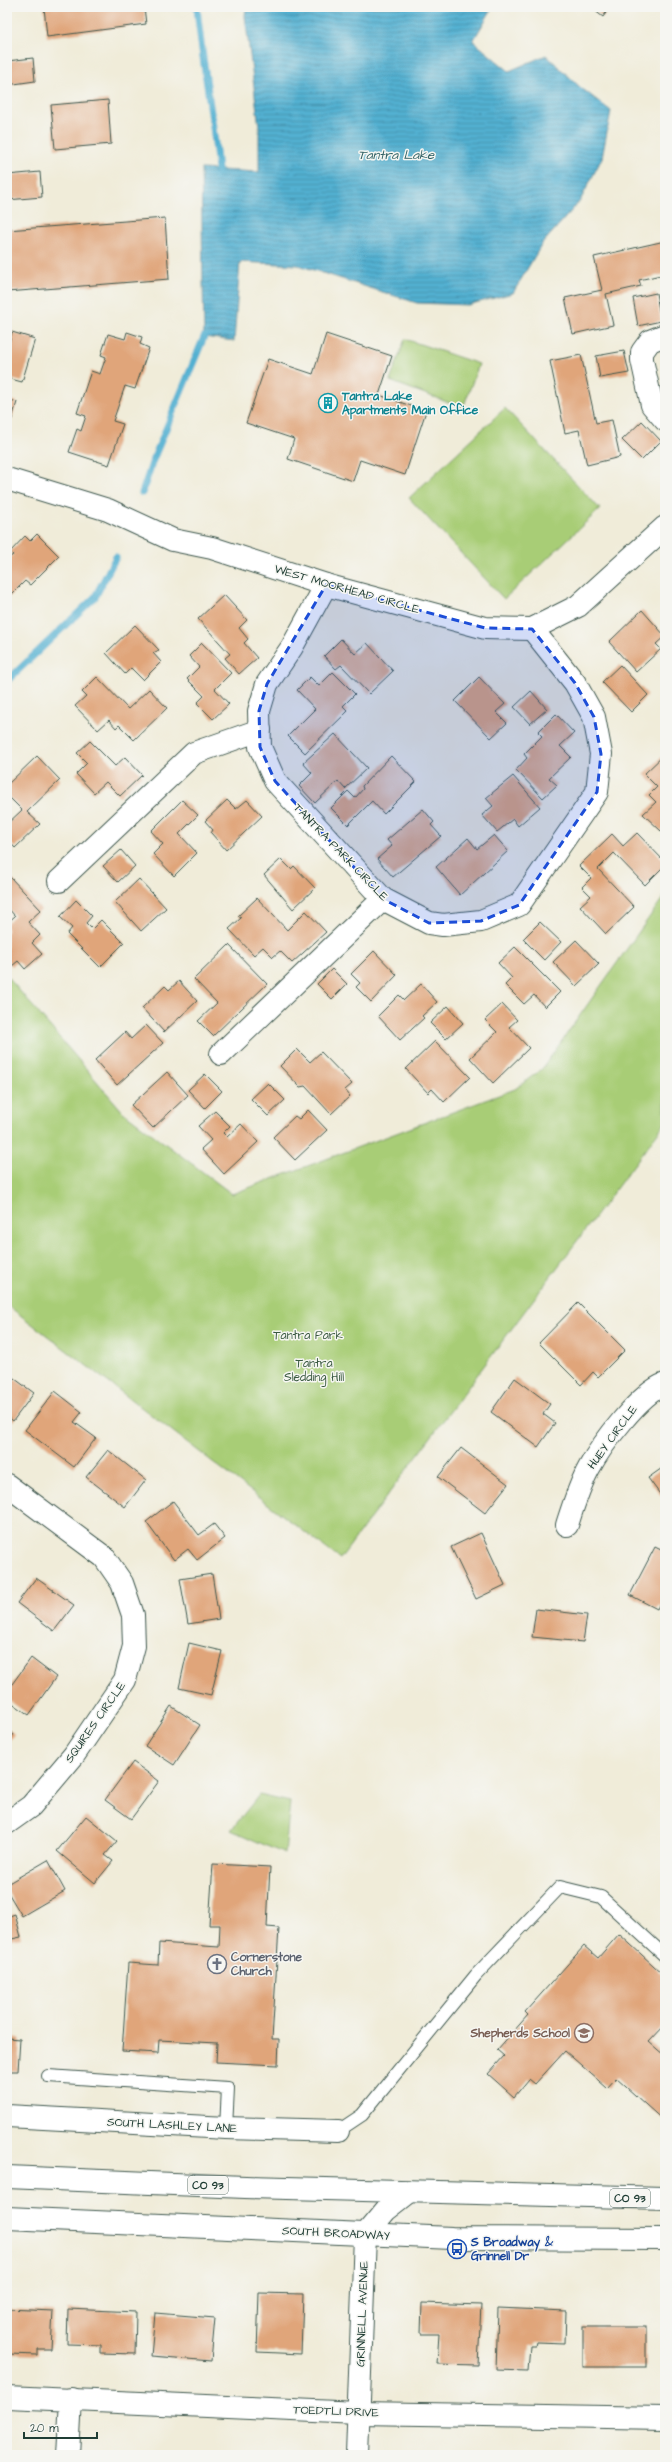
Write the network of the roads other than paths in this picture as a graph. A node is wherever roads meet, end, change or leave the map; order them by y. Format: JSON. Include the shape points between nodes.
{"nodes":[{"id":1,"x":665,"y":335,"type":"edge"},
{"id":2,"x":663,"y":414,"type":"edge"},
{"id":3,"x":7,"y":478,"type":"edge"},
{"id":4,"x":665,"y":527,"type":"edge"},
{"id":5,"x":326,"y":585,"type":"junction"},
{"id":6,"x":532,"y":629,"type":"junction"},
{"id":7,"x":260,"y":730,"type":"junction"},
{"id":8,"x":59,"y":881,"type":"dead end"},
{"id":9,"x":383,"y":899,"type":"junction"},
{"id":10,"x":221,"y":1054,"type":"dead end"},
{"id":11,"x":665,"y":1384,"type":"edge"},
{"id":12,"x":7,"y":1485,"type":"edge"},
{"id":13,"x":568,"y":1526,"type":"dead end"},
{"id":14,"x":7,"y":1823,"type":"edge"},
{"id":15,"x":665,"y":1956,"type":"edge"},
{"id":16,"x":48,"y":2076,"type":"dead end"},
{"id":17,"x":7,"y":2116,"type":"edge"},
{"id":18,"x":226,"y":2128,"type":"junction"},
{"id":19,"x":338,"y":2131,"type":"joint"},
{"id":20,"x":7,"y":2177,"type":"edge"},
{"id":21,"x":409,"y":2192,"type":"junction"},
{"id":22,"x":665,"y":2198,"type":"edge"},
{"id":23,"x":7,"y":2218,"type":"edge"},
{"id":24,"x":365,"y":2235,"type":"junction"},
{"id":25,"x":665,"y":2239,"type":"edge"},
{"id":26,"x":7,"y":2397,"type":"edge"},
{"id":27,"x":71,"y":2399,"type":"junction"},
{"id":28,"x":358,"y":2413,"type":"junction"},
{"id":29,"x":665,"y":2418,"type":"edge"},
{"id":30,"x":68,"y":2455,"type":"edge"},
{"id":31,"x":356,"y":2455,"type":"edge"}],
"edges":[{"from":1,"to":2,"type":"main road","via":[[654,338],[642,352],[652,405]]},
{"from":3,"to":5,"type":"main road","name":"WEST MOORHEAD CIRCLE","via":[[108,510],[173,540],[212,548]]},
{"from":4,"to":6,"type":"main road","name":"WEST MOORHEAD CIRCLE","via":[[578,606]]},
{"from":5,"to":6,"type":"main road","name":"WEST MOORHEAD CIRCLE","via":[[486,628]]},
{"from":5,"to":7,"type":"main road","name":"TANTRA PARK CIRCLE","via":[[292,647],[267,684],[259,711]]},
{"from":6,"to":9,"type":"main road","name":"TANTRA PARK CIRCLE","via":[[575,683],[594,717],[602,754],[597,792],[519,905],[510,910],[481,921],[443,925],[429,923]]},
{"from":7,"to":8,"type":"main road","via":[[194,753]]},
{"from":7,"to":9,"type":"main road","name":"TANTRA PARK CIRCLE","via":[[260,747],[275,781]]},
{"from":9,"to":10,"type":"main road"},
{"from":11,"to":13,"type":"main road","name":"HUEY CIRCLE","via":[[636,1404],[589,1467],[576,1495]]},
{"from":12,"to":14,"type":"main road","name":"SQUIRES CIRCLE","via":[[104,1557],[124,1590],[132,1615],[134,1646],[126,1680],[74,1755],[31,1806]]},
{"from":15,"to":19,"type":"lane","via":[[600,1897],[560,1887],[476,1975],[362,2115]]},
{"from":16,"to":18,"type":"lane","via":[[228,2088]]},
{"from":17,"to":18,"type":"main road","name":"SOUTH LASHLEY LANE"},
{"from":18,"to":19,"type":"main road","name":"SOUTH LASHLEY LANE"},
{"from":20,"to":21,"type":"main road","number":"CO 93"},
{"from":21,"to":22,"type":"main road","number":"CO 93"},
{"from":21,"to":24,"type":"main road","via":[[386,2210]]},
{"from":23,"to":24,"type":"main road","name":"SOUTH BROADWAY"},
{"from":24,"to":25,"type":"main road","name":"SOUTH BROADWAY"},
{"from":24,"to":28,"type":"main road","name":"GRINNELL AVENUE"},
{"from":26,"to":27,"type":"main road","name":"TOEDTLI DRIVE"},
{"from":27,"to":28,"type":"main road","name":"TOEDTLI DRIVE"},
{"from":27,"to":30,"type":"main road"},
{"from":28,"to":29,"type":"main road","name":"TOEDTLI DRIVE"},
{"from":28,"to":31,"type":"main road","name":"GRINNELL AVENUE"}]}
